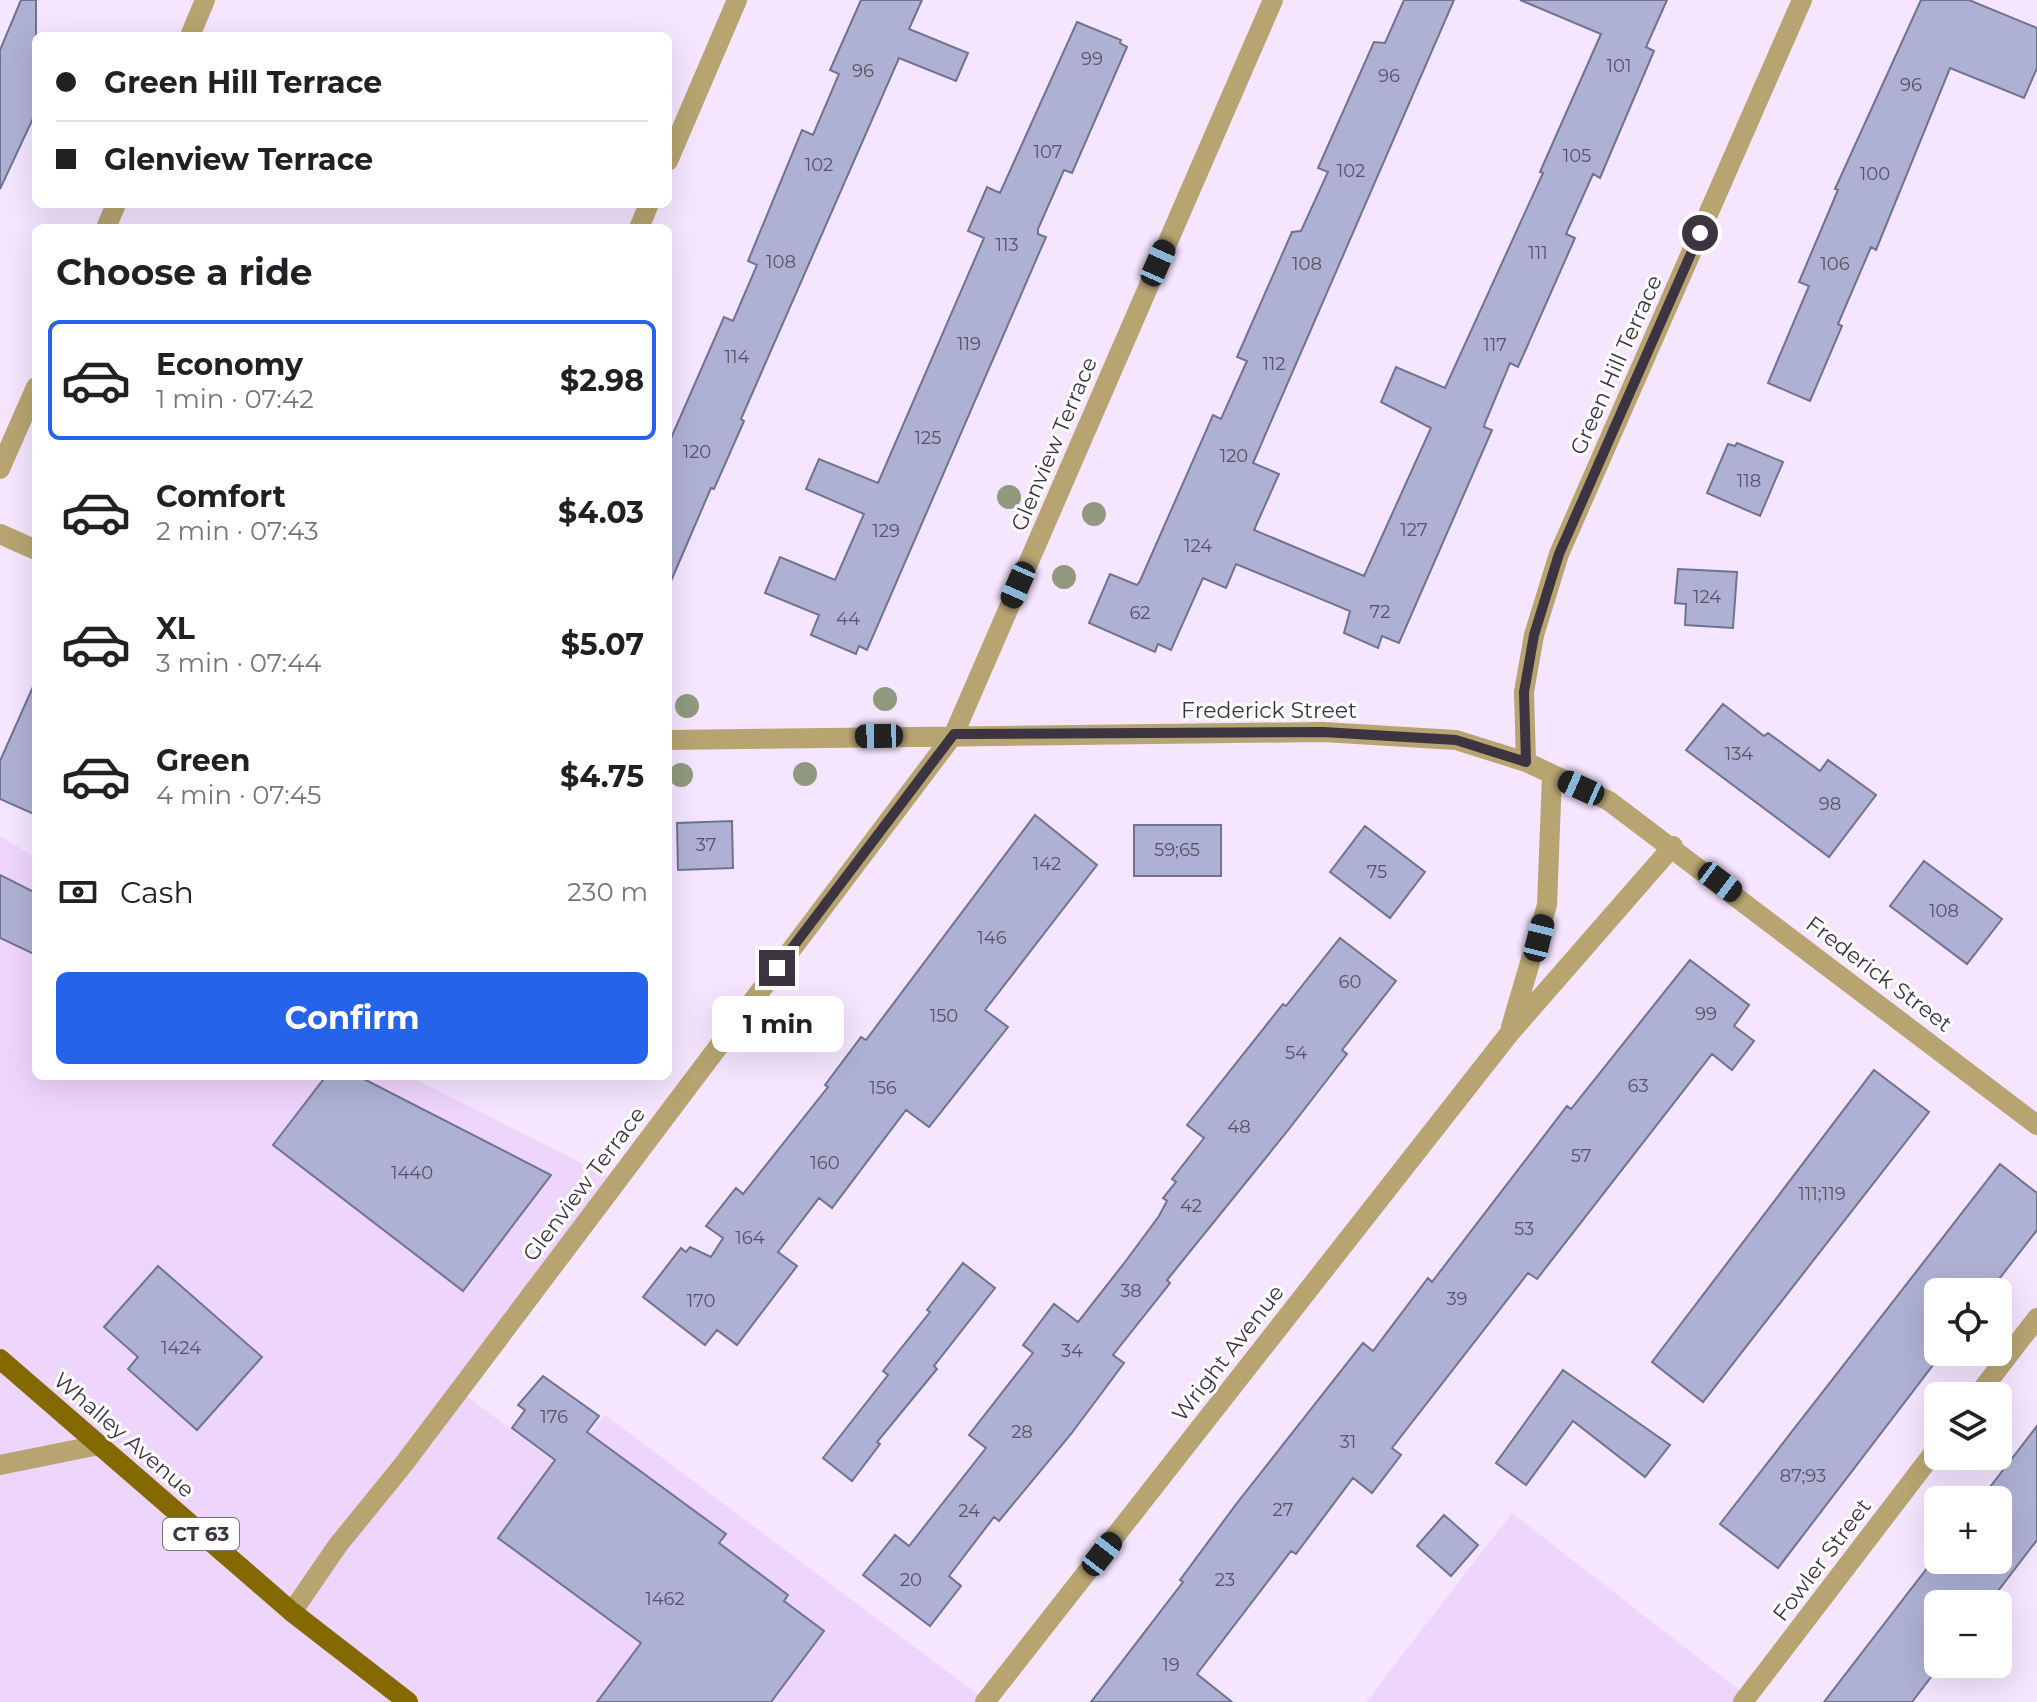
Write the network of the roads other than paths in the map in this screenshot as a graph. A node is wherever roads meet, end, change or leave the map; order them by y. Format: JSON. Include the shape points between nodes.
{"nodes":[{"id":1,"x":205,"y":0,"type":"edge"},
{"id":2,"x":737,"y":0,"type":"edge"},
{"id":3,"x":1273,"y":0,"type":"edge"},
{"id":4,"x":1802,"y":0,"type":"edge"},
{"id":5,"x":192,"y":32,"type":"edge"},
{"id":6,"x":672,"y":152,"type":"edge"},
{"id":7,"x":32,"y":396,"type":"edge"},
{"id":8,"x":0,"y":469,"type":"edge"},
{"id":9,"x":0,"y":534,"type":"edge"},
{"id":10,"x":32,"y":548,"type":"edge"},
{"id":11,"x":954,"y":734,"type":"junction"},
{"id":12,"x":672,"y":740,"type":"edge"},
{"id":13,"x":1526,"y":762,"type":"junction"},
{"id":14,"x":1552,"y":776,"type":"junction"},
{"id":15,"x":1673,"y":846,"type":"junction"},
{"id":16,"x":1509,"y":1034,"type":"junction"},
{"id":17,"x":2037,"y":1125,"type":"edge"},
{"id":18,"x":2037,"y":1318,"type":"edge"},
{"id":19,"x":0,"y":1359,"type":"edge"},
{"id":20,"x":1988,"y":1382,"type":"edge"},
{"id":21,"x":99,"y":1445,"type":"junction"},
{"id":22,"x":0,"y":1465,"type":"edge"},
{"id":23,"x":1924,"y":1465,"type":"edge"},
{"id":24,"x":292,"y":1612,"type":"junction"},
{"id":25,"x":365,"y":1670,"type":"junction"},
{"id":26,"x":380,"y":1702,"type":"edge"},
{"id":27,"x":408,"y":1702,"type":"edge"},
{"id":28,"x":985,"y":1702,"type":"edge"},
{"id":29,"x":1743,"y":1702,"type":"edge"}],
"edges":[{"from":1,"to":5,"type":"street"},
{"from":2,"to":6,"type":"street"},
{"from":3,"to":11,"type":"street","name":"Glenview Terrace"},
{"from":4,"to":13,"type":"street","name":"Green Hill Terrace","via":[[1559,554],[1534,635],[1524,692]]},
{"from":7,"to":8,"type":"street"},
{"from":9,"to":10,"type":"street"},
{"from":11,"to":12,"type":"street","name":"Frederick Street"},
{"from":11,"to":13,"type":"street","name":"Frederick Street","via":[[1323,732],[1456,740]]},
{"from":11,"to":24,"type":"street","name":"Glenview Terrace"},
{"from":13,"to":14,"type":"street","name":"Frederick Street"},
{"from":14,"to":15,"type":"street","name":"Frederick Street","via":[[1609,801]]},
{"from":14,"to":16,"type":"street","name":"Wright Avenue","via":[[1547,905]]},
{"from":15,"to":16,"type":"street","name":"Wright Avenue"},
{"from":15,"to":17,"type":"street","name":"Frederick Street"},
{"from":16,"to":28,"type":"street","name":"Wright Avenue"},
{"from":18,"to":20,"type":"street"},
{"from":19,"to":21,"type":"main road","name":"Whalley Avenue","number":"CT 63"},
{"from":21,"to":22,"type":"street"},
{"from":21,"to":24,"type":"main road","name":"Whalley Avenue","number":"CT 63"},
{"from":23,"to":29,"type":"street","name":"Fowler Street"},
{"from":24,"to":25,"type":"main road","name":"Whalley Avenue","number":"CT 63"},
{"from":25,"to":26,"type":"main road","name":"Whalley Avenue","number":"CT 63"},
{"from":25,"to":27,"type":"main road","name":"Whalley Avenue","number":"CT 63"}]}
